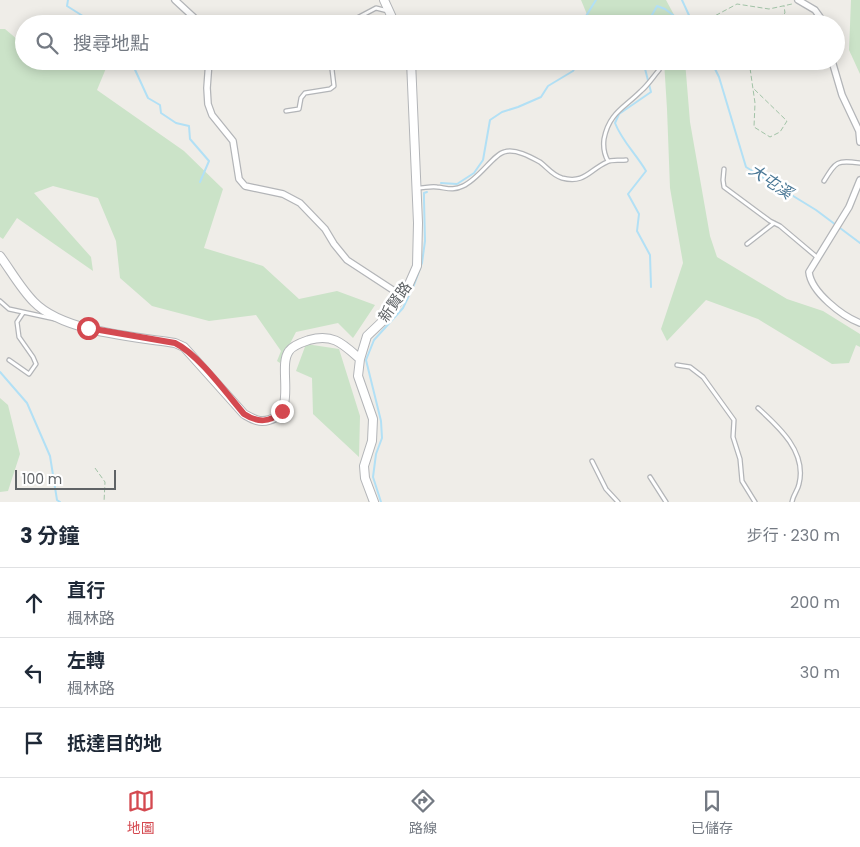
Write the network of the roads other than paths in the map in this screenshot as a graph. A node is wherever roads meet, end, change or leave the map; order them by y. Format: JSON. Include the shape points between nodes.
{"nodes":[{"id":1,"x":175,"y":0,"type":"edge"},
{"id":2,"x":384,"y":0,"type":"edge"},
{"id":3,"x":799,"y":1,"type":"edge"},
{"id":4,"x":388,"y":11,"type":"junction"},
{"id":5,"x":191,"y":15,"type":"edge"},
{"id":6,"x":363,"y":15,"type":"edge"},
{"id":7,"x":390,"y":15,"type":"edge"},
{"id":8,"x":819,"y":15,"type":"edge"},
{"id":9,"x":208,"y":70,"type":"edge"},
{"id":10,"x":332,"y":70,"type":"edge"},
{"id":11,"x":411,"y":70,"type":"edge"},
{"id":12,"x":659,"y":70,"type":"dead end"},
{"id":13,"x":835,"y":70,"type":"edge"},
{"id":14,"x":286,"y":111,"type":"dead end"},
{"id":15,"x":860,"y":142,"type":"edge"},
{"id":16,"x":626,"y":160,"type":"dead end"},
{"id":17,"x":608,"y":161,"type":"junction"},
{"id":18,"x":860,"y":163,"type":"edge"},
{"id":19,"x":724,"y":169,"type":"dead end"},
{"id":20,"x":860,"y":180,"type":"edge"},
{"id":21,"x":824,"y":181,"type":"dead end"},
{"id":22,"x":417,"y":188,"type":"junction"},
{"id":23,"x":774,"y":224,"type":"junction"},
{"id":24,"x":747,"y":244,"type":"dead end"},
{"id":25,"x":0,"y":256,"type":"edge"},
{"id":26,"x":818,"y":258,"type":"junction"},
{"id":27,"x":402,"y":296,"type":"junction"},
{"id":28,"x":0,"y":301,"type":"edge"},
{"id":29,"x":22,"y":313,"type":"junction"},
{"id":30,"x":68,"y":322,"type":"junction"},
{"id":31,"x":860,"y":323,"type":"edge"},
{"id":32,"x":360,"y":359,"type":"junction"},
{"id":33,"x":9,"y":360,"type":"dead end"},
{"id":34,"x":678,"y":365,"type":"dead end"},
{"id":35,"x":758,"y":408,"type":"dead end"},
{"id":36,"x":592,"y":461,"type":"dead end"},
{"id":37,"x":650,"y":477,"type":"dead end"},
{"id":38,"x":374,"y":502,"type":"edge"},
{"id":39,"x":618,"y":502,"type":"edge"},
{"id":40,"x":666,"y":502,"type":"edge"},
{"id":41,"x":755,"y":502,"type":"edge"},
{"id":42,"x":792,"y":502,"type":"edge"}],
"edges":[{"from":1,"to":5,"type":"street"},
{"from":2,"to":4,"type":"street"},
{"from":3,"to":8,"type":"street"},
{"from":4,"to":6,"type":"lane","via":[[376,8]]},
{"from":4,"to":7,"type":"street"},
{"from":9,"to":27,"type":"street","via":[[208,104],[212,115],[233,142],[239,178],[246,186],[282,194],[300,203],[325,229],[347,260]]},
{"from":10,"to":14,"type":"lane","via":[[334,86],[305,93],[299,109]]},
{"from":11,"to":22,"type":"street","name":"新賢路"},
{"from":12,"to":17,"type":"lane","via":[[613,115],[604,141],[604,155]]},
{"from":13,"to":15,"type":"street","via":[[859,131]]},
{"from":16,"to":17,"type":"lane"},
{"from":17,"to":22,"type":"lane","via":[[586,176],[563,178],[532,158],[504,151],[463,187],[449,190],[436,186]]},
{"from":18,"to":21,"type":"lane","via":[[841,161],[833,165]]},
{"from":19,"to":23,"type":"lane","via":[[724,187]]},
{"from":20,"to":26,"type":"street","via":[[849,207]]},
{"from":22,"to":27,"type":"street","name":"新賢路","via":[[417,266]]},
{"from":23,"to":24,"type":"lane"},
{"from":23,"to":26,"type":"lane"},
{"from":25,"to":30,"type":"street","via":[[34,303]]},
{"from":26,"to":31,"type":"street","via":[[808,272],[813,286]]},
{"from":27,"to":32,"type":"street","name":"新賢路","via":[[387,317],[367,336]]},
{"from":28,"to":29,"type":"lane","via":[[9,309]]},
{"from":29,"to":30,"type":"lane"},
{"from":29,"to":33,"type":"lane","via":[[17,322],[19,337],[36,364],[30,374]]},
{"from":30,"to":32,"type":"street","via":[[184,347],[244,414],[254,420],[274,418],[282,411],[286,358],[294,346],[321,337],[332,339]]},
{"from":32,"to":38,"type":"street","name":"新賢路","via":[[358,376],[373,419],[372,442],[364,466]]},
{"from":34,"to":41,"type":"lane","via":[[690,367],[703,378],[734,420],[733,437],[742,480]]},
{"from":35,"to":42,"type":"lane","via":[[777,424],[798,453],[799,485]]},
{"from":36,"to":39,"type":"lane","via":[[606,489]]},
{"from":37,"to":40,"type":"lane"}]}
